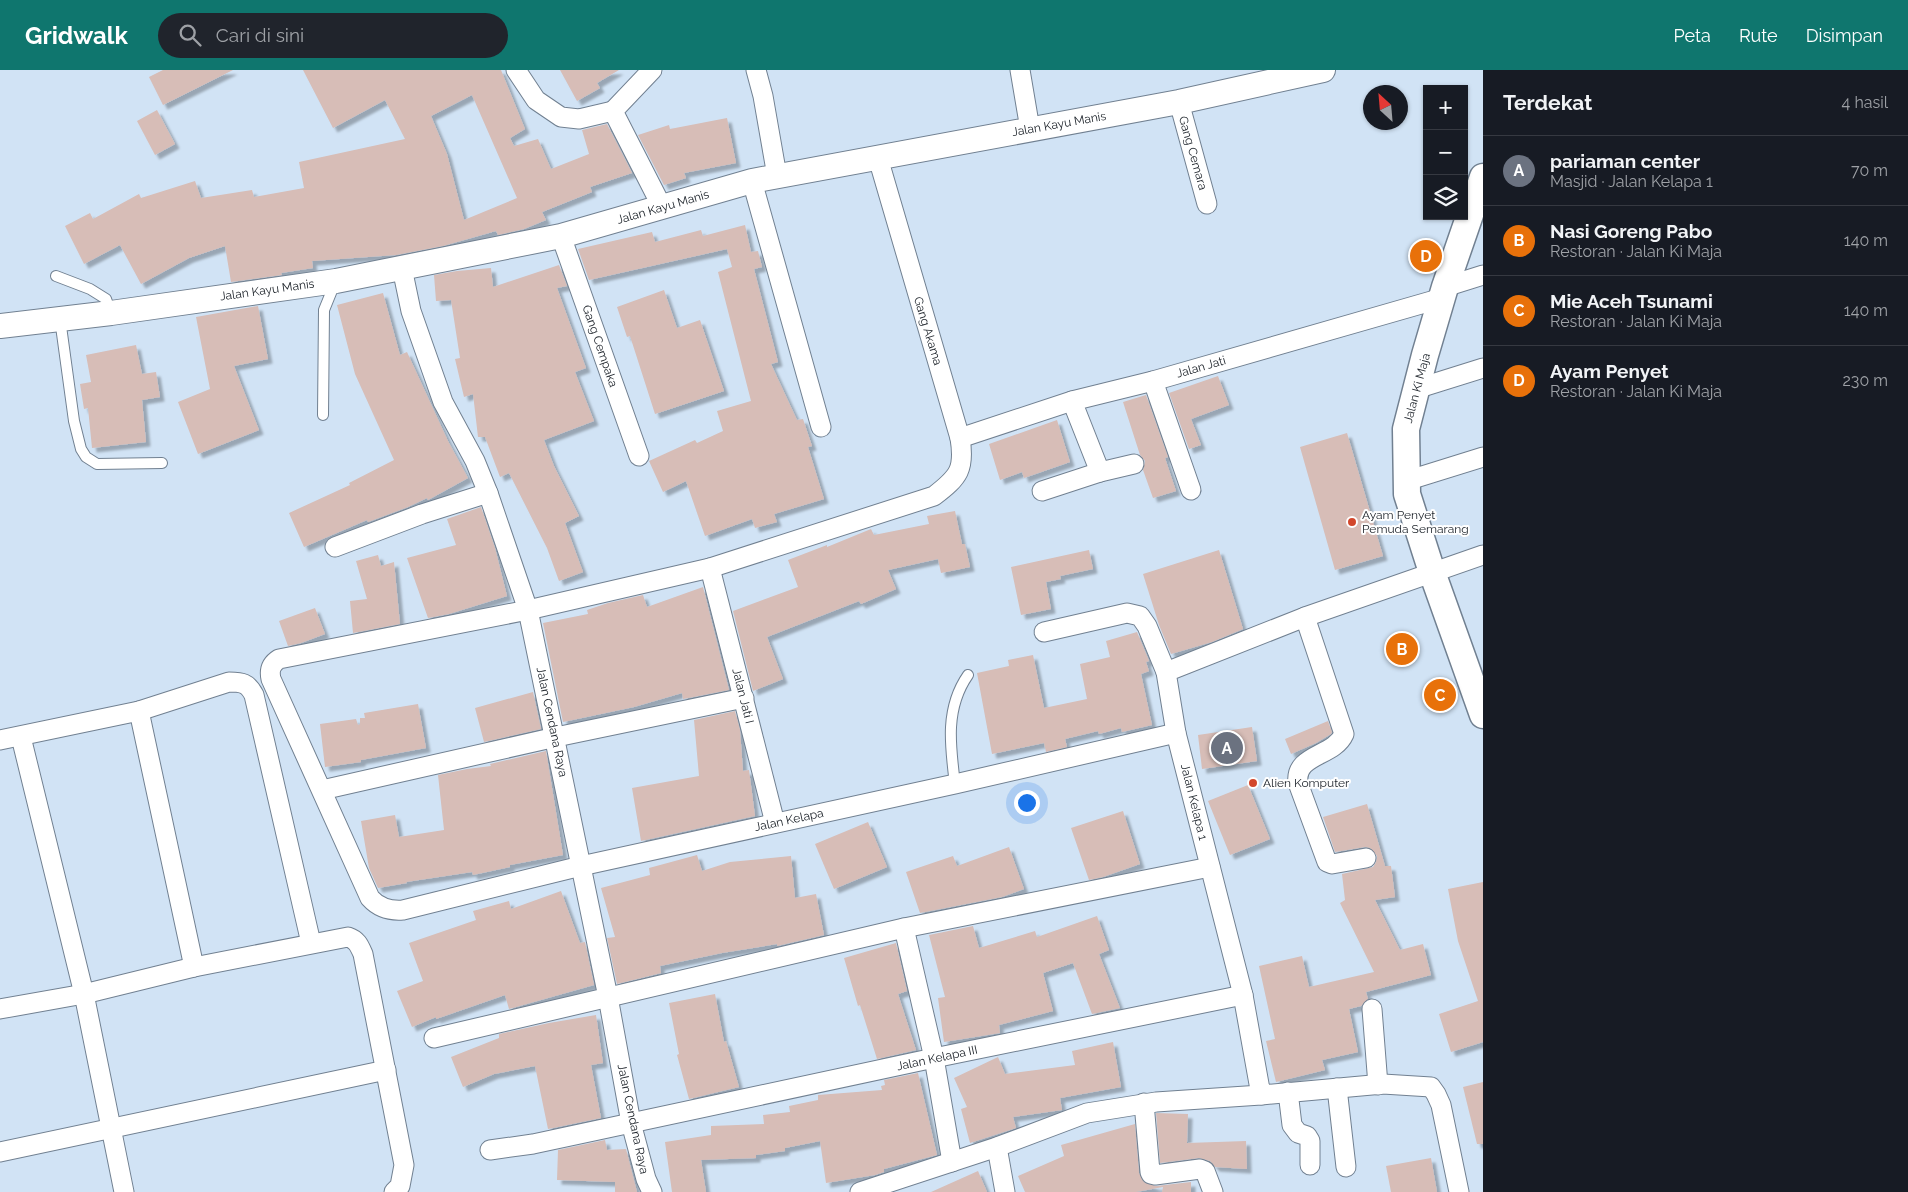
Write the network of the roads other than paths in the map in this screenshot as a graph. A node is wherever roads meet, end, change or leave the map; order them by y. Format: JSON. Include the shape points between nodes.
{"nodes":[{"id":1,"x":516,"y":70,"type":"edge"},
{"id":2,"x":652,"y":70,"type":"edge"},
{"id":3,"x":756,"y":70,"type":"edge"},
{"id":4,"x":1020,"y":70,"type":"edge"},
{"id":5,"x":1323,"y":70,"type":"edge"},
{"id":6,"x":1283,"y":74,"type":"edge"},
{"id":7,"x":1179,"y":102,"type":"junction"},
{"id":8,"x":613,"y":111,"type":"junction"},
{"id":9,"x":1030,"y":129,"type":"junction"},
{"id":10,"x":878,"y":158,"type":"junction"},
{"id":11,"x":777,"y":176,"type":"junction"},
{"id":12,"x":1483,"y":177,"type":"edge"},
{"id":13,"x":752,"y":181,"type":"junction"},
{"id":14,"x":1207,"y":204,"type":"dead end"},
{"id":15,"x":662,"y":207,"type":"junction"},
{"id":16,"x":561,"y":236,"type":"junction"},
{"id":17,"x":402,"y":268,"type":"junction"},
{"id":18,"x":1483,"y":275,"type":"edge"},
{"id":19,"x":56,"y":276,"type":"dead end"},
{"id":20,"x":336,"y":281,"type":"junction"},
{"id":21,"x":1444,"y":293,"type":"junction"},
{"id":22,"x":111,"y":313,"type":"junction"},
{"id":23,"x":60,"y":319,"type":"junction"},
{"id":24,"x":0,"y":326,"type":"edge"},
{"id":25,"x":1483,"y":368,"type":"edge"},
{"id":26,"x":1154,"y":381,"type":"junction"},
{"id":27,"x":1416,"y":389,"type":"junction"},
{"id":28,"x":1072,"y":401,"type":"junction"},
{"id":29,"x":323,"y":414,"type":"dead end"},
{"id":30,"x":821,"y":427,"type":"dead end"},
{"id":31,"x":960,"y":438,"type":"junction"},
{"id":32,"x":639,"y":456,"type":"dead end"},
{"id":33,"x":1483,"y":457,"type":"edge"},
{"id":34,"x":162,"y":462,"type":"dead end"},
{"id":35,"x":1134,"y":464,"type":"dead end"},
{"id":36,"x":1100,"y":472,"type":"junction"},
{"id":37,"x":1406,"y":481,"type":"junction"},
{"id":38,"x":1191,"y":490,"type":"dead end"},
{"id":39,"x":1042,"y":491,"type":"dead end"},
{"id":40,"x":488,"y":492,"type":"junction"},
{"id":41,"x":335,"y":547,"type":"dead end"},
{"id":42,"x":1483,"y":555,"type":"edge"},
{"id":43,"x":710,"y":568,"type":"junction"},
{"id":44,"x":1432,"y":572,"type":"junction"},
{"id":45,"x":528,"y":610,"type":"junction"},
{"id":46,"x":1305,"y":616,"type":"junction"},
{"id":47,"x":1044,"y":632,"type":"dead end"},
{"id":48,"x":1166,"y":672,"type":"junction"},
{"id":49,"x":968,"y":675,"type":"dead end"},
{"id":50,"x":744,"y":698,"type":"junction"},
{"id":51,"x":1482,"y":709,"type":"edge"},
{"id":52,"x":139,"y":711,"type":"junction"},
{"id":53,"x":1176,"y":733,"type":"junction"},
{"id":54,"x":21,"y":736,"type":"junction"},
{"id":55,"x":556,"y":737,"type":"junction"},
{"id":56,"x":0,"y":740,"type":"edge"},
{"id":57,"x":955,"y":784,"type":"junction"},
{"id":58,"x":322,"y":790,"type":"junction"},
{"id":59,"x":775,"y":823,"type":"junction"},
{"id":60,"x":1366,"y":858,"type":"dead end"},
{"id":61,"x":581,"y":866,"type":"junction"},
{"id":62,"x":1210,"y":867,"type":"junction"},
{"id":63,"x":904,"y":928,"type":"junction"},
{"id":64,"x":311,"y":943,"type":"junction"},
{"id":65,"x":194,"y":967,"type":"junction"},
{"id":66,"x":84,"y":994,"type":"junction"},
{"id":67,"x":1243,"y":995,"type":"junction"},
{"id":68,"x":608,"y":997,"type":"junction"},
{"id":69,"x":0,"y":1009,"type":"edge"},
{"id":70,"x":1372,"y":1009,"type":"dead end"},
{"id":71,"x":434,"y":1038,"type":"dead end"},
{"id":72,"x":934,"y":1058,"type":"junction"},
{"id":73,"x":386,"y":1070,"type":"junction"},
{"id":74,"x":1378,"y":1085,"type":"junction"},
{"id":75,"x":1337,"y":1088,"type":"junction"},
{"id":76,"x":1288,"y":1092,"type":"junction"},
{"id":77,"x":1261,"y":1095,"type":"junction"},
{"id":78,"x":1144,"y":1104,"type":"junction"},
{"id":79,"x":631,"y":1123,"type":"junction"},
{"id":80,"x":111,"y":1128,"type":"junction"},
{"id":81,"x":997,"y":1147,"type":"junction"},
{"id":82,"x":490,"y":1150,"type":"dead end"},
{"id":83,"x":0,"y":1152,"type":"edge"},
{"id":84,"x":952,"y":1162,"type":"junction"},
{"id":85,"x":1310,"y":1165,"type":"dead end"},
{"id":86,"x":1346,"y":1167,"type":"dead end"},
{"id":87,"x":124,"y":1192,"type":"edge"},
{"id":88,"x":394,"y":1192,"type":"edge"},
{"id":89,"x":652,"y":1192,"type":"edge"},
{"id":90,"x":860,"y":1192,"type":"edge"},
{"id":91,"x":1005,"y":1192,"type":"edge"},
{"id":92,"x":1214,"y":1192,"type":"edge"},
{"id":93,"x":1459,"y":1192,"type":"edge"}],
"edges":[{"from":1,"to":8,"type":"street","via":[[536,100],[560,117],[579,120]]},
{"from":2,"to":8,"type":"street"},
{"from":3,"to":11,"type":"street"},
{"from":4,"to":9,"type":"street"},
{"from":5,"to":6,"type":"street","name":"Jalan Kayu Manis"},
{"from":6,"to":7,"type":"street","name":"Jalan Kayu Manis"},
{"from":7,"to":9,"type":"street","name":"Jalan Kayu Manis"},
{"from":7,"to":14,"type":"street","name":"Gang Cemara"},
{"from":8,"to":15,"type":"street"},
{"from":9,"to":10,"type":"street","name":"Jalan Kayu Manis"},
{"from":10,"to":11,"type":"street","name":"Jalan Kayu Manis"},
{"from":10,"to":31,"type":"street","name":"Gang Akama"},
{"from":11,"to":13,"type":"street","name":"Jalan Kayu Manis"},
{"from":12,"to":21,"type":"main road","name":"Jalan Ki Maja"},
{"from":13,"to":15,"type":"street","name":"Jalan Kayu Manis"},
{"from":13,"to":30,"type":"street"},
{"from":15,"to":16,"type":"street","name":"Jalan Kayu Manis"},
{"from":16,"to":17,"type":"street","name":"Jalan Kayu Manis"},
{"from":16,"to":32,"type":"street","name":"Gang Cempaka"},
{"from":17,"to":20,"type":"street","name":"Jalan Kayu Manis"},
{"from":17,"to":40,"type":"street","name":"Jalan Cendana Raya","via":[[411,311],[443,402]]},
{"from":18,"to":21,"type":"street","name":"Jalan Jati"},
{"from":19,"to":22,"type":"lane","via":[[106,299]]},
{"from":20,"to":22,"type":"street","name":"Jalan Kayu Manis"},
{"from":20,"to":29,"type":"lane","via":[[324,310]]},
{"from":21,"to":26,"type":"street","name":"Jalan Jati"},
{"from":21,"to":27,"type":"main road","name":"Jalan Ki Maja"},
{"from":22,"to":23,"type":"street","name":"Jalan Kayu Manis"},
{"from":23,"to":24,"type":"street","name":"Jalan Kayu Manis"},
{"from":23,"to":34,"type":"lane","via":[[74,421],[86,457],[97,464]]},
{"from":25,"to":27,"type":"street"},
{"from":26,"to":28,"type":"street","name":"Jalan Jati"},
{"from":26,"to":38,"type":"street"},
{"from":27,"to":37,"type":"main road","name":"Jalan Ki Maja","via":[[1406,429]]},
{"from":28,"to":31,"type":"street","name":"Jalan Jati"},
{"from":28,"to":36,"type":"street"},
{"from":31,"to":43,"type":"street","name":"Gang Akama","via":[[961,467],[953,481],[934,496]]},
{"from":33,"to":37,"type":"street"},
{"from":35,"to":36,"type":"street"},
{"from":36,"to":39,"type":"street"},
{"from":37,"to":44,"type":"main road","name":"Jalan Ki Maja","via":[[1407,494]]},
{"from":40,"to":41,"type":"street"},
{"from":40,"to":45,"type":"street","name":"Jalan Cendana Raya"},
{"from":42,"to":44,"type":"street"},
{"from":43,"to":45,"type":"street"},
{"from":43,"to":50,"type":"street","name":"Jalan Jati I"},
{"from":44,"to":46,"type":"street"},
{"from":44,"to":51,"type":"main road","name":"Jalan Ki Maja"},
{"from":45,"to":55,"type":"street","name":"Jalan Cendana Raya"},
{"from":45,"to":58,"type":"street","via":[[279,659],[273,663],[271,679]]},
{"from":46,"to":48,"type":"street"},
{"from":46,"to":60,"type":"street","via":[[1344,734],[1334,746],[1301,766],[1296,774],[1298,783],[1327,862]]},
{"from":47,"to":48,"type":"street","name":"Jalan Kelapa 1","via":[[1126,613],[1140,616],[1148,626]]},
{"from":48,"to":53,"type":"street","name":"Jalan Kelapa 1"},
{"from":49,"to":57,"type":"lane","via":[[956,696],[951,714],[950,741]]},
{"from":50,"to":55,"type":"street"},
{"from":50,"to":59,"type":"street","name":"Jalan Jati I"},
{"from":52,"to":54,"type":"street"},
{"from":52,"to":64,"type":"street","via":[[229,682],[242,682],[250,687]]},
{"from":52,"to":65,"type":"street"},
{"from":53,"to":57,"type":"street","name":"Jalan Kelapa"},
{"from":53,"to":62,"type":"street","name":"Jalan Kelapa 1"},
{"from":54,"to":56,"type":"street"},
{"from":54,"to":66,"type":"street"},
{"from":55,"to":58,"type":"street"},
{"from":55,"to":61,"type":"street","name":"Jalan Cendana Raya"},
{"from":57,"to":59,"type":"street","name":"Jalan Kelapa"},
{"from":58,"to":61,"type":"street","name":"Jalan Kelapa","via":[[370,898],[388,910],[403,910]]},
{"from":59,"to":61,"type":"street","name":"Jalan Kelapa"},
{"from":61,"to":68,"type":"street","name":"Jalan Cendana Raya"},
{"from":62,"to":63,"type":"street"},
{"from":62,"to":67,"type":"street","name":"Jalan Kelapa 1"},
{"from":63,"to":68,"type":"street"},
{"from":63,"to":72,"type":"street"},
{"from":64,"to":65,"type":"street"},
{"from":64,"to":73,"type":"street","via":[[348,937],[360,946]]},
{"from":65,"to":66,"type":"street"},
{"from":66,"to":69,"type":"street"},
{"from":66,"to":80,"type":"street"},
{"from":67,"to":72,"type":"street","name":"Jalan Kelapa III"},
{"from":67,"to":77,"type":"street","name":"Jalan Kelapa 1"},
{"from":68,"to":71,"type":"street"},
{"from":68,"to":79,"type":"street","name":"Jalan Cendana Raya"},
{"from":70,"to":74,"type":"street"},
{"from":72,"to":79,"type":"street","name":"Jalan Kelapa III"},
{"from":72,"to":84,"type":"street"},
{"from":73,"to":80,"type":"street"},
{"from":73,"to":88,"type":"street","via":[[404,1165],[400,1186]]},
{"from":74,"to":75,"type":"street"},
{"from":74,"to":93,"type":"street","via":[[1431,1087],[1441,1105]]},
{"from":75,"to":76,"type":"street"},
{"from":75,"to":86,"type":"street"},
{"from":76,"to":77,"type":"street"},
{"from":76,"to":85,"type":"street","via":[[1292,1125],[1310,1141]]},
{"from":77,"to":78,"type":"street"},
{"from":78,"to":81,"type":"street","via":[[1087,1113]]},
{"from":78,"to":92,"type":"street","via":[[1150,1172],[1155,1175],[1200,1169],[1206,1171]]},
{"from":79,"to":82,"type":"street","name":"Jalan Kelapa III"},
{"from":79,"to":89,"type":"street","name":"Jalan Cendana Raya"},
{"from":80,"to":83,"type":"street"},
{"from":80,"to":87,"type":"street"},
{"from":81,"to":84,"type":"street"},
{"from":81,"to":91,"type":"street"},
{"from":84,"to":90,"type":"street"}]}
